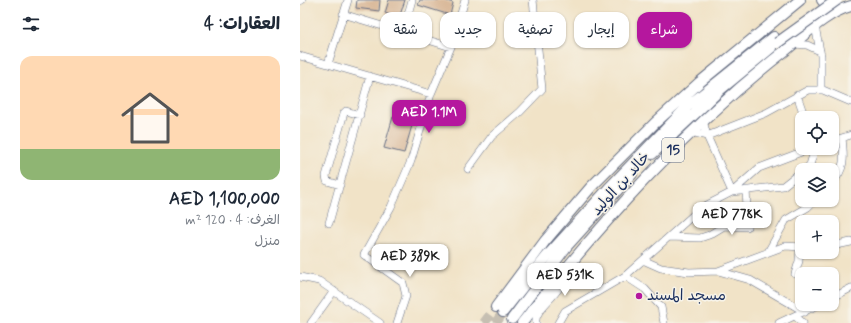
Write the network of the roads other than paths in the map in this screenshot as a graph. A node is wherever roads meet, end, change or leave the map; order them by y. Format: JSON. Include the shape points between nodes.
{"nodes":[{"id":1,"x":348,"y":0,"type":"edge"},
{"id":2,"x":412,"y":0,"type":"edge"},
{"id":3,"x":465,"y":0,"type":"edge"},
{"id":4,"x":534,"y":0,"type":"edge"},
{"id":5,"x":822,"y":0,"type":"edge"},
{"id":6,"x":827,"y":0,"type":"edge"},
{"id":7,"x":837,"y":0,"type":"edge"},
{"id":8,"x":801,"y":1,"type":"edge"},
{"id":9,"x":851,"y":6,"type":"edge"},
{"id":10,"x":409,"y":12,"type":"edge"},
{"id":11,"x":461,"y":12,"type":"edge"},
{"id":12,"x":343,"y":14,"type":"junction"},
{"id":13,"x":818,"y":24,"type":"junction"},
{"id":14,"x":380,"y":25,"type":"edge"},
{"id":15,"x":775,"y":40,"type":"junction"},
{"id":16,"x":794,"y":44,"type":"junction"},
{"id":17,"x":450,"y":48,"type":"edge"},
{"id":18,"x":820,"y":50,"type":"junction"},
{"id":19,"x":300,"y":56,"type":"edge"},
{"id":20,"x":328,"y":64,"type":"junction"},
{"id":21,"x":370,"y":76,"type":"junction"},
{"id":22,"x":821,"y":90,"type":"junction"},
{"id":23,"x":431,"y":94,"type":"junction"},
{"id":24,"x":797,"y":95,"type":"junction"},
{"id":25,"x":851,"y":102,"type":"edge"},
{"id":26,"x":803,"y":111,"type":"edge"},
{"id":27,"x":360,"y":115,"type":"junction"},
{"id":28,"x":703,"y":120,"type":"junction"},
{"id":29,"x":691,"y":132,"type":"junction"},
{"id":30,"x":851,"y":135,"type":"edge"},
{"id":31,"x":707,"y":136,"type":"junction"},
{"id":32,"x":842,"y":138,"type":"junction"},
{"id":33,"x":839,"y":139,"type":"edge"},
{"id":34,"x":795,"y":155,"type":"edge"},
{"id":35,"x":468,"y":169,"type":"dead end"},
{"id":36,"x":839,"y":174,"type":"edge"},
{"id":37,"x":795,"y":177,"type":"edge"},
{"id":38,"x":340,"y":185,"type":"junction"},
{"id":39,"x":746,"y":190,"type":"junction"},
{"id":40,"x":732,"y":192,"type":"junction"},
{"id":41,"x":808,"y":207,"type":"edge"},
{"id":42,"x":329,"y":223,"type":"dead end"},
{"id":43,"x":669,"y":237,"type":"junction"},
{"id":44,"x":851,"y":242,"type":"edge"},
{"id":45,"x":839,"y":245,"type":"edge"},
{"id":46,"x":795,"y":247,"type":"edge"},
{"id":47,"x":768,"y":252,"type":"junction"},
{"id":48,"x":643,"y":260,"type":"junction"},
{"id":49,"x":566,"y":268,"type":"junction"},
{"id":50,"x":717,"y":271,"type":"junction"},
{"id":51,"x":625,"y":276,"type":"junction"},
{"id":52,"x":300,"y":277,"type":"edge"},
{"id":53,"x":851,"y":288,"type":"edge"},
{"id":54,"x":334,"y":291,"type":"junction"},
{"id":55,"x":839,"y":294,"type":"edge"},
{"id":56,"x":805,"y":312,"type":"joint"},
{"id":57,"x":795,"y":316,"type":"junction"},
{"id":58,"x":512,"y":319,"type":"tunnel mouth"},
{"id":59,"x":311,"y":323,"type":"edge"},
{"id":60,"x":380,"y":323,"type":"edge"},
{"id":61,"x":398,"y":323,"type":"edge"},
{"id":62,"x":522,"y":323,"type":"edge"},
{"id":63,"x":536,"y":323,"type":"edge"},
{"id":64,"x":558,"y":323,"type":"edge"},
{"id":65,"x":664,"y":323,"type":"edge"},
{"id":66,"x":779,"y":323,"type":"edge"},
{"id":67,"x":803,"y":323,"type":"edge"}],
"edges":[{"from":1,"to":12,"type":"street"},
{"from":2,"to":10,"type":"street"},
{"from":3,"to":11,"type":"street"},
{"from":4,"to":35,"type":"street","via":[[542,89],[492,136]]},
{"from":5,"to":13,"type":"highway","via":[[826,5],[826,12]]},
{"from":6,"to":15,"type":"highway"},
{"from":7,"to":15,"type":"highway","bridge":true},
{"from":8,"to":15,"type":"highway","name":"خالد بن الوليد","number":"15","via":[[700,82],[644,133],[545,241],[500,309],[608,189],[688,106]]},
{"from":9,"to":13,"type":"highway","name":"خالد بن الوليد","number":"15","via":[[830,15]]},
{"from":12,"to":14,"type":"street"},
{"from":12,"to":20,"type":"street"},
{"from":13,"to":16,"type":"highway","name":"خالد بن الوليد","number":"15"},
{"from":13,"to":18,"type":"street"},
{"from":15,"to":58,"type":"highway","via":[[642,164],[567,246]]},
{"from":16,"to":18,"type":"street"},
{"from":16,"to":28,"type":"highway","name":"خالد بن الوليد","number":"15"},
{"from":17,"to":23,"type":"street"},
{"from":18,"to":22,"type":"street"},
{"from":19,"to":20,"type":"street"},
{"from":20,"to":21,"type":"street"},
{"from":21,"to":23,"type":"street"},
{"from":21,"to":27,"type":"street"},
{"from":22,"to":24,"type":"street","via":[[808,90]]},
{"from":22,"to":25,"type":"street"},
{"from":23,"to":61,"type":"street","via":[[404,178],[364,255],[403,284],[406,296]]},
{"from":24,"to":26,"type":"street"},
{"from":24,"to":31,"type":"street","via":[[766,113]]},
{"from":27,"to":38,"type":"street"},
{"from":27,"to":38,"type":"street","via":[[346,111],[344,113],[326,176],[326,181]]},
{"from":28,"to":29,"type":"highway","name":"خالد بن الوليد","number":"15"},
{"from":28,"to":31,"type":"street"},
{"from":29,"to":31,"type":"street"},
{"from":29,"to":49,"type":"highway","name":"خالد بن الوليد","number":"15","via":[[656,167]]},
{"from":30,"to":32,"type":"street"},
{"from":31,"to":40,"type":"street"},
{"from":32,"to":33,"type":"street"},
{"from":32,"to":36,"type":"street","via":[[845,161]]},
{"from":34,"to":40,"type":"street","via":[[759,168]]},
{"from":37,"to":39,"type":"street","via":[[783,186]]},
{"from":38,"to":42,"type":"street"},
{"from":39,"to":40,"type":"street"},
{"from":39,"to":43,"type":"street","via":[[747,227],[724,226],[700,238]]},
{"from":40,"to":43,"type":"street","via":[[701,208]]},
{"from":41,"to":47,"type":"street","via":[[786,220]]},
{"from":43,"to":48,"type":"street"},
{"from":44,"to":45,"type":"street"},
{"from":46,"to":47,"type":"street","via":[[786,246]]},
{"from":47,"to":50,"type":"street"},
{"from":48,"to":50,"type":"street","via":[[662,268],[689,272]]},
{"from":48,"to":51,"type":"street"},
{"from":49,"to":62,"type":"highway","name":"خالد بن الوليد","number":"15"},
{"from":49,"to":63,"type":"street","via":[[563,283],[537,314]]},
{"from":50,"to":56,"type":"street","via":[[750,280]]},
{"from":51,"to":64,"type":"street","via":[[565,312]]},
{"from":51,"to":65,"type":"street","via":[[645,289],[661,307]]},
{"from":52,"to":54,"type":"street","via":[[319,281]]},
{"from":53,"to":55,"type":"street"},
{"from":54,"to":59,"type":"street"},
{"from":54,"to":60,"type":"street"},
{"from":56,"to":57,"type":"street"},
{"from":57,"to":66,"type":"street"},
{"from":57,"to":67,"type":"street"}]}
